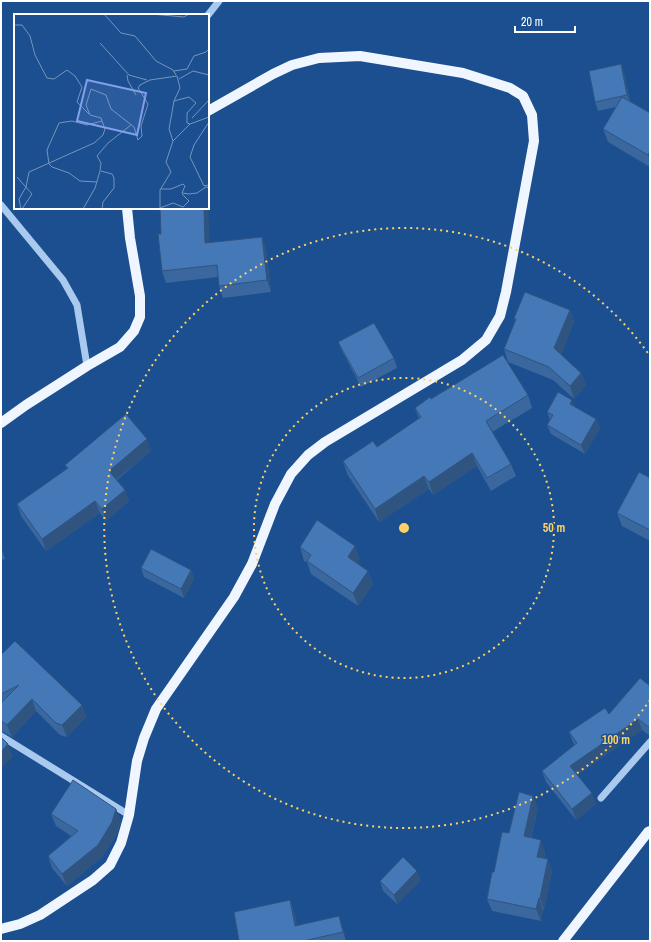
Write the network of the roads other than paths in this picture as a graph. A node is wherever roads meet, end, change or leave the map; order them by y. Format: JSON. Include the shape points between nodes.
{"nodes":[{"id":1,"x":219,"y":1,"type":"edge"},
{"id":2,"x":209,"y":14,"type":"edge"},
{"id":3,"x":209,"y":110,"type":"edge"},
{"id":4,"x":1,"y":205,"type":"edge"},
{"id":5,"x":127,"y":209,"type":"edge"},
{"id":6,"x":87,"y":366,"type":"junction"},
{"id":7,"x":1,"y":423,"type":"edge"},
{"id":8,"x":1,"y":736,"type":"edge"},
{"id":9,"x":650,"y":742,"type":"edge"},
{"id":10,"x":600,"y":798,"type":"dead end"},
{"id":11,"x":129,"y":814,"type":"junction"},
{"id":12,"x":650,"y":831,"type":"edge"},
{"id":13,"x":1,"y":929,"type":"edge"},
{"id":14,"x":563,"y":941,"type":"edge"}],
"edges":[{"from":1,"to":2,"type":"street"},
{"from":3,"to":11,"type":"main road","via":[[292,66],[319,58],[360,56],[463,74],[510,88],[523,96],[532,114],[534,141],[506,292],[500,316],[486,340],[462,360],[325,442],[308,455],[291,474],[275,504],[252,564],[234,597],[156,709],[138,761]]},
{"from":4,"to":6,"type":"street","via":[[67,286],[77,305]]},
{"from":5,"to":6,"type":"main road","via":[[140,296],[140,317],[134,332],[120,347]]},
{"from":6,"to":7,"type":"main road"},
{"from":8,"to":11,"type":"street"},
{"from":9,"to":10,"type":"street"},
{"from":11,"to":13,"type":"main road","via":[[122,843],[110,865],[93,880],[40,915]]},
{"from":12,"to":14,"type":"main road"}]}
